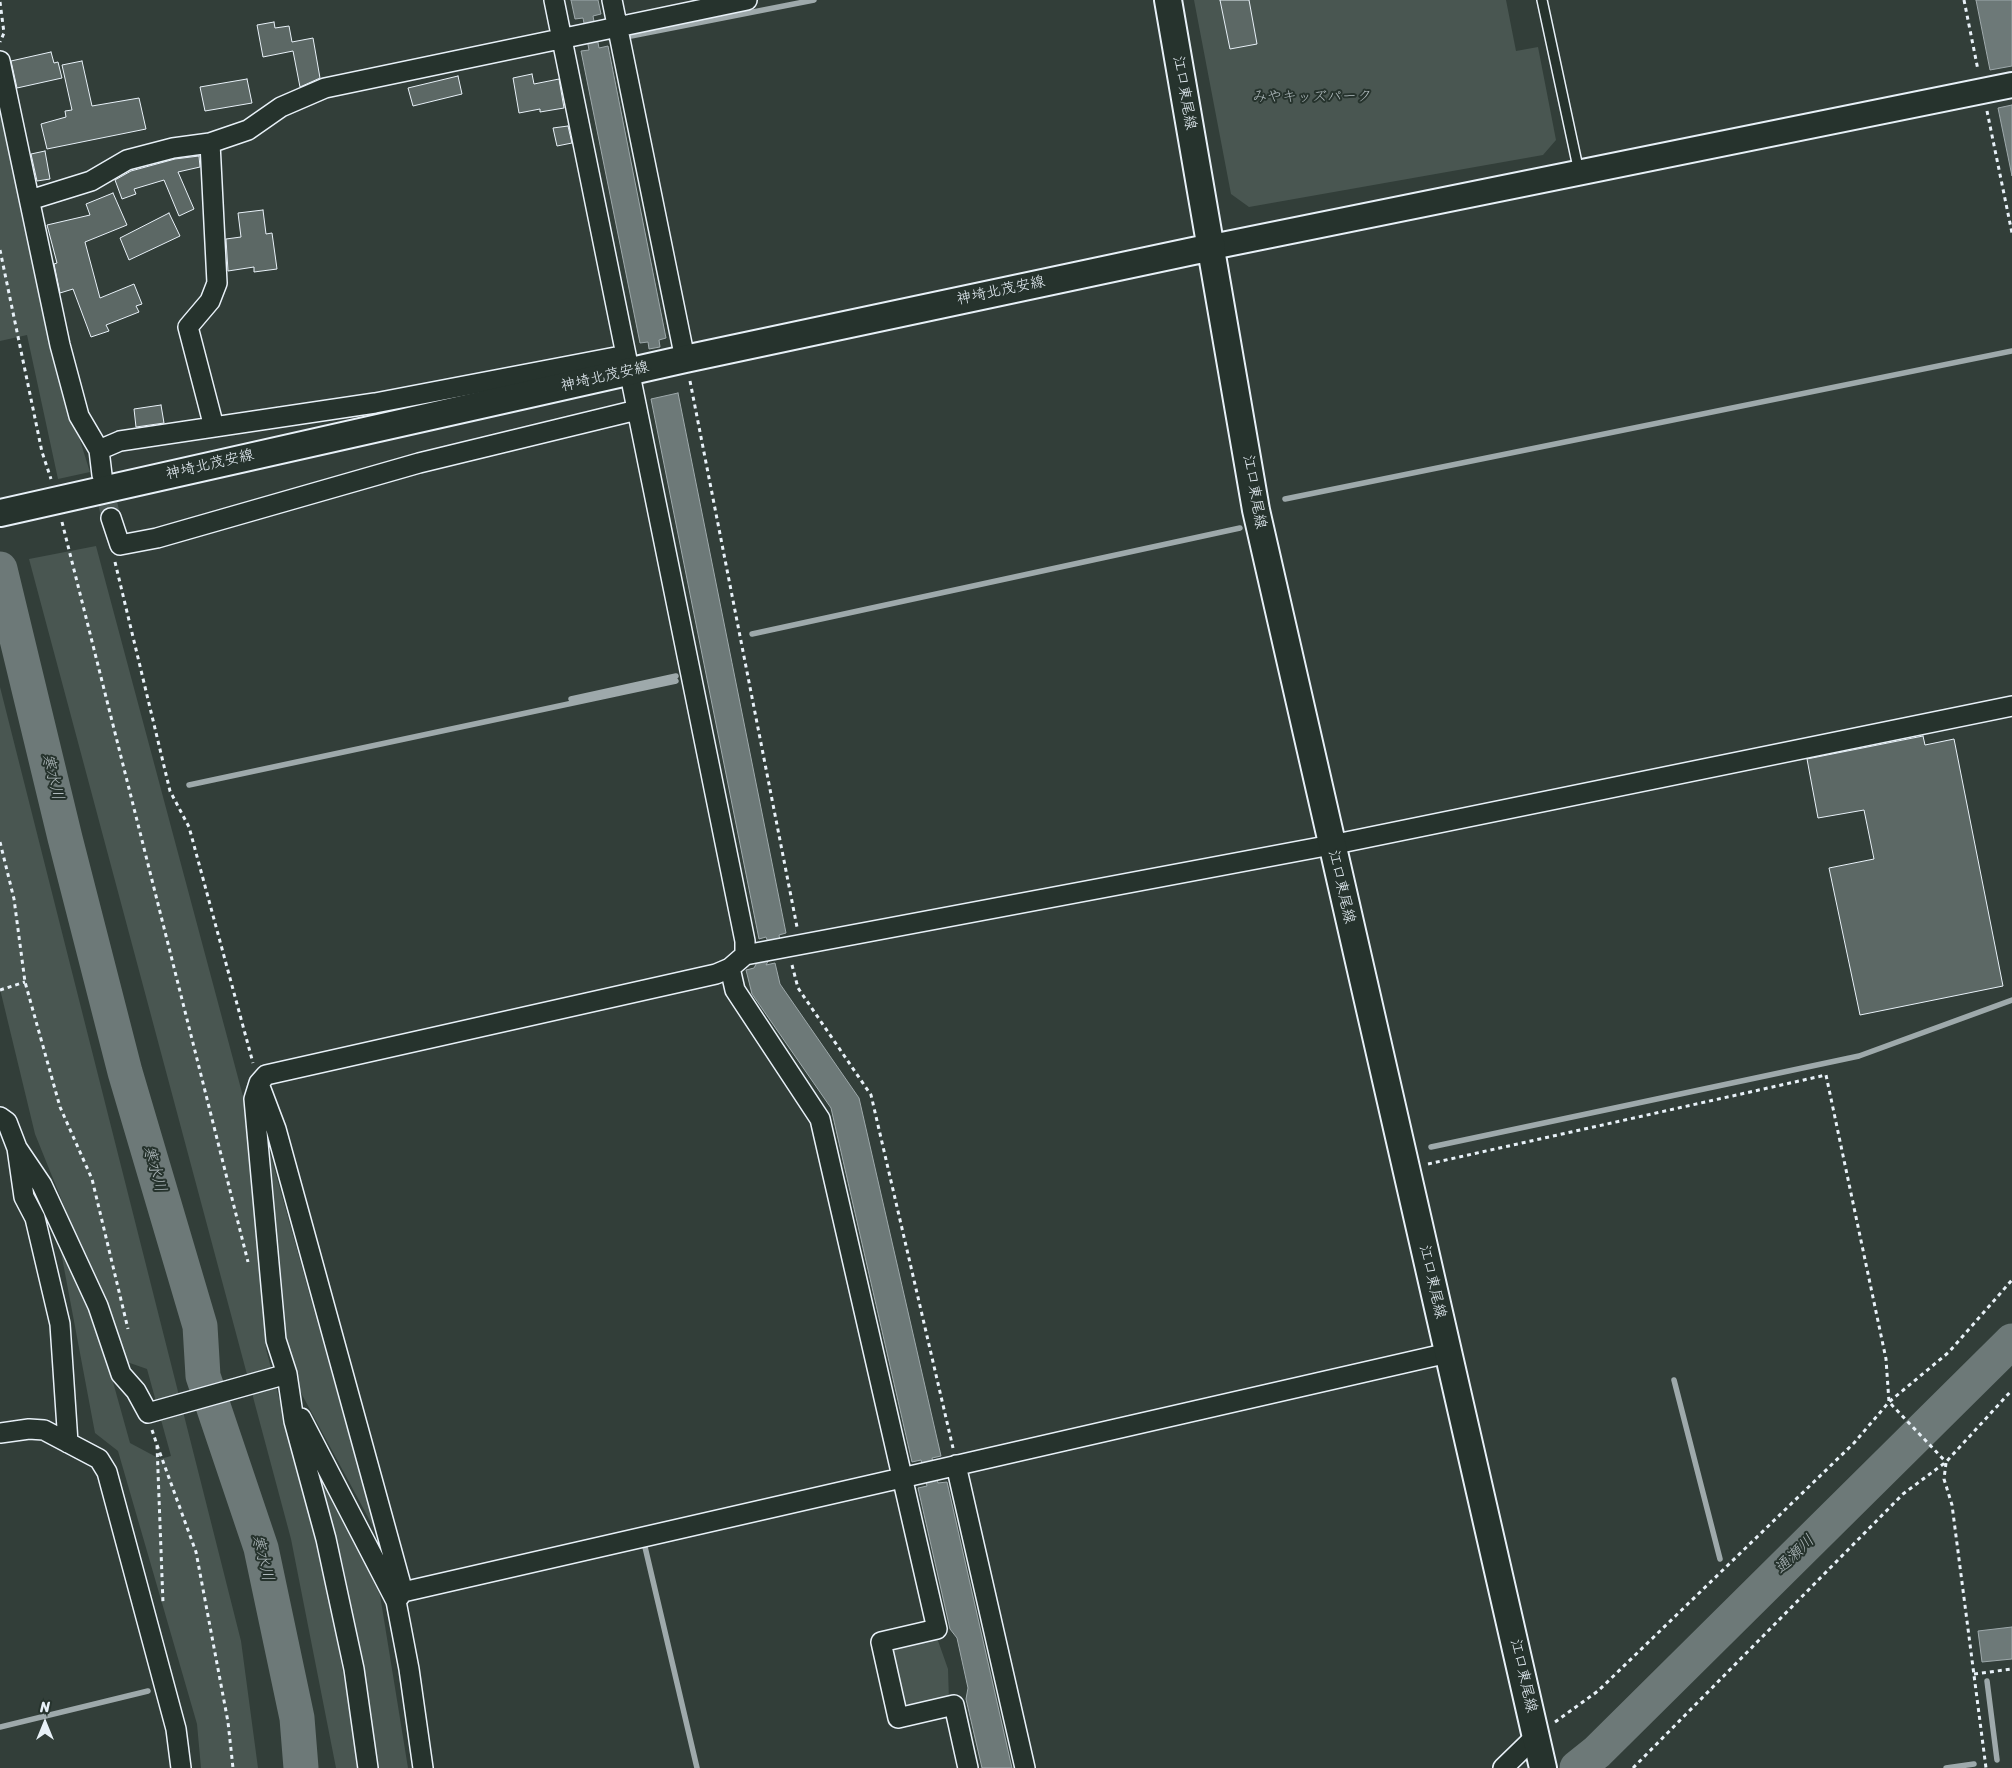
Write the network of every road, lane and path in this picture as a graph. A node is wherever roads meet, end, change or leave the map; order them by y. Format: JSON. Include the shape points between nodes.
{"nodes":[{"id":1,"x":554,"y":0,"type":"edge"},
{"id":2,"x":612,"y":0,"type":"edge"},
{"id":3,"x":747,"y":0,"type":"edge"},
{"id":4,"x":1168,"y":0,"type":"edge"},
{"id":5,"x":1542,"y":0,"type":"edge"},
{"id":6,"x":1964,"y":0,"type":"edge"},
{"id":7,"x":0,"y":2,"type":"edge"},
{"id":8,"x":617,"y":26,"type":"junction"},
{"id":9,"x":561,"y":38,"type":"junction"},
{"id":10,"x":0,"y":43,"type":"edge"},
{"id":11,"x":0,"y":61,"type":"edge"},
{"id":12,"x":2012,"y":85,"type":"edge"},
{"id":13,"x":1982,"y":91,"type":"junction"},
{"id":14,"x":210,"y":143,"type":"junction"},
{"id":15,"x":1579,"y":172,"type":"junction"},
{"id":16,"x":30,"y":200,"type":"junction"},
{"id":17,"x":2012,"y":233,"type":"edge"},
{"id":18,"x":1212,"y":247,"type":"junction"},
{"id":19,"x":0,"y":250,"type":"edge"},
{"id":20,"x":685,"y":359,"type":"junction"},
{"id":21,"x":628,"y":363,"type":"junction"},
{"id":22,"x":637,"y":410,"type":"junction"},
{"id":23,"x":214,"y":427,"type":"junction"},
{"id":24,"x":99,"y":450,"type":"junction"},
{"id":25,"x":102,"y":475,"type":"tunnel mouth"},
{"id":26,"x":58,"y":500,"type":"junction"},
{"id":27,"x":0,"y":513,"type":"edge"},
{"id":28,"x":111,"y":518,"type":"tunnel mouth"},
{"id":29,"x":120,"y":545,"type":"junction"},
{"id":30,"x":2012,"y":706,"type":"edge"},
{"id":31,"x":0,"y":842,"type":"edge"},
{"id":32,"x":1331,"y":845,"type":"junction"},
{"id":33,"x":796,"y":945,"type":"junction"},
{"id":34,"x":760,"y":952,"type":"junction"},
{"id":35,"x":730,"y":968,"type":"junction"},
{"id":36,"x":25,"y":982,"type":"junction"},
{"id":37,"x":0,"y":990,"type":"edge"},
{"id":38,"x":259,"y":1083,"type":"junction"},
{"id":39,"x":0,"y":1117,"type":"edge"},
{"id":40,"x":17,"y":1148,"type":"junction"},
{"id":41,"x":1406,"y":1168,"type":"junction"},
{"id":42,"x":249,"y":1267,"type":"dead end"},
{"id":43,"x":2012,"y":1280,"type":"edge"},
{"id":44,"x":130,"y":1337,"type":"dead end"},
{"id":45,"x":1448,"y":1353,"type":"junction"},
{"id":46,"x":281,"y":1376,"type":"junction"},
{"id":47,"x":2012,"y":1390,"type":"edge"},
{"id":48,"x":290,"y":1396,"type":"junction"},
{"id":49,"x":1889,"y":1402,"type":"junction"},
{"id":50,"x":151,"y":1412,"type":"junction"},
{"id":51,"x":0,"y":1433,"type":"edge"},
{"id":52,"x":68,"y":1443,"type":"junction"},
{"id":53,"x":156,"y":1445,"type":"junction"},
{"id":54,"x":1946,"y":1462,"type":"junction"},
{"id":55,"x":956,"y":1465,"type":"junction"},
{"id":56,"x":902,"y":1478,"type":"junction"},
{"id":57,"x":399,"y":1597,"type":"junction"},
{"id":58,"x":164,"y":1608,"type":"dead end"},
{"id":59,"x":2012,"y":1669,"type":"edge"},
{"id":60,"x":1974,"y":1674,"type":"junction"},
{"id":61,"x":1539,"y":1750,"type":"edge"},
{"id":62,"x":181,"y":1768,"type":"edge"},
{"id":63,"x":233,"y":1768,"type":"edge"},
{"id":64,"x":368,"y":1768,"type":"edge"},
{"id":65,"x":423,"y":1768,"type":"edge"},
{"id":66,"x":968,"y":1768,"type":"edge"},
{"id":67,"x":1025,"y":1768,"type":"edge"},
{"id":68,"x":1503,"y":1768,"type":"edge"},
{"id":69,"x":1633,"y":1768,"type":"edge"},
{"id":70,"x":1986,"y":1768,"type":"edge"}],
"edges":[{"from":1,"to":9,"type":"street"},
{"from":2,"to":8,"type":"street"},
{"from":3,"to":8,"type":"street"},
{"from":4,"to":18,"type":"main road","name":"江口東尾線"},
{"from":5,"to":15,"type":"lane"},
{"from":6,"to":13,"type":"path"},
{"from":7,"to":10,"type":"path","via":[[4,33]]},
{"from":8,"to":9,"type":"street"},
{"from":8,"to":20,"type":"street"},
{"from":9,"to":14,"type":"street","via":[[325,88],[281,107],[248,130]]},
{"from":9,"to":21,"type":"street"},
{"from":11,"to":16,"type":"street"},
{"from":12,"to":13,"type":"street"},
{"from":13,"to":15,"type":"street"},
{"from":13,"to":17,"type":"path"},
{"from":14,"to":16,"type":"street","via":[[173,148],[127,160],[91,182]]},
{"from":14,"to":23,"type":"street","via":[[217,283],[210,301],[188,327]]},
{"from":15,"to":18,"type":"street"},
{"from":16,"to":24,"type":"street","via":[[74,398],[79,416]]},
{"from":18,"to":20,"type":"main road","name":"神埼北茂安線"},
{"from":18,"to":32,"type":"main road","name":"江口東尾線","via":[[1256,510]]},
{"from":19,"to":26,"type":"path","via":[[42,452]]},
{"from":20,"to":21,"type":"main road","name":"神埼北茂安線"},
{"from":20,"to":33,"type":"path","via":[[797,926]]},
{"from":21,"to":22,"type":"street"},
{"from":21,"to":23,"type":"street"},
{"from":21,"to":26,"type":"main road","name":"神埼北茂安線"},
{"from":22,"to":29,"type":"street","via":[[419,462],[157,538]]},
{"from":22,"to":34,"type":"street","via":[[744,941]]},
{"from":23,"to":24,"type":"street","via":[[120,441]]},
{"from":24,"to":25,"type":"street"},
{"from":26,"to":27,"type":"main road","name":"神埼北茂安線"},
{"from":26,"to":42,"type":"path","via":[[68,552]]},
{"from":28,"to":29,"type":"street"},
{"from":29,"to":38,"type":"path","via":[[114,566],[170,791],[188,826]]},
{"from":30,"to":32,"type":"street"},
{"from":31,"to":36,"type":"path","via":[[14,900]]},
{"from":32,"to":33,"type":"street"},
{"from":32,"to":41,"type":"main road","name":"江口東尾線"},
{"from":33,"to":34,"type":"street"},
{"from":33,"to":55,"type":"path","via":[[790,960],[798,988],[871,1095]]},
{"from":34,"to":35,"type":"street"},
{"from":35,"to":38,"type":"street","via":[[716,974],[266,1075]]},
{"from":35,"to":56,"type":"street","via":[[735,990],[820,1119]]},
{"from":36,"to":37,"type":"path"},
{"from":36,"to":44,"type":"path","via":[[60,1107],[92,1179]]},
{"from":38,"to":46,"type":"street","via":[[254,1099]]},
{"from":38,"to":57,"type":"street","via":[[276,1129]]},
{"from":39,"to":40,"type":"street","via":[[7,1122]]},
{"from":40,"to":50,"type":"street","via":[[42,1185],[98,1306],[121,1374]]},
{"from":40,"to":52,"type":"street","via":[[24,1197],[35,1218],[60,1324]]},
{"from":41,"to":45,"type":"main road","name":"江口東尾線"},
{"from":41,"to":49,"type":"path","via":[[1826,1075],[1886,1359]]},
{"from":43,"to":49,"type":"path","via":[[1950,1352]]},
{"from":45,"to":55,"type":"street"},
{"from":45,"to":61,"type":"main road","name":"江口東尾線"},
{"from":46,"to":48,"type":"street"},
{"from":46,"to":50,"type":"street"},
{"from":47,"to":54,"type":"path"},
{"from":48,"to":57,"type":"street"},
{"from":48,"to":64,"type":"street","via":[[354,1668]]},
{"from":49,"to":54,"type":"path"},
{"from":49,"to":61,"type":"path","via":[[1854,1443]]},
{"from":50,"to":53,"type":"path"},
{"from":51,"to":52,"type":"street","via":[[44,1430]]},
{"from":52,"to":62,"type":"street","via":[[98,1459],[108,1472],[176,1729]]},
{"from":53,"to":58,"type":"path"},
{"from":53,"to":63,"type":"path","via":[[196,1552],[228,1722]]},
{"from":54,"to":60,"type":"path","via":[[1944,1479],[1952,1505]]},
{"from":54,"to":69,"type":"path","via":[[1903,1494]]},
{"from":55,"to":56,"type":"street"},
{"from":55,"to":67,"type":"street"},
{"from":56,"to":57,"type":"street"},
{"from":56,"to":66,"type":"street","via":[[937,1629],[881,1642],[898,1718],[954,1705]]},
{"from":57,"to":65,"type":"street"},
{"from":59,"to":60,"type":"path"},
{"from":60,"to":70,"type":"path"},
{"from":61,"to":68,"type":"street"}]}
